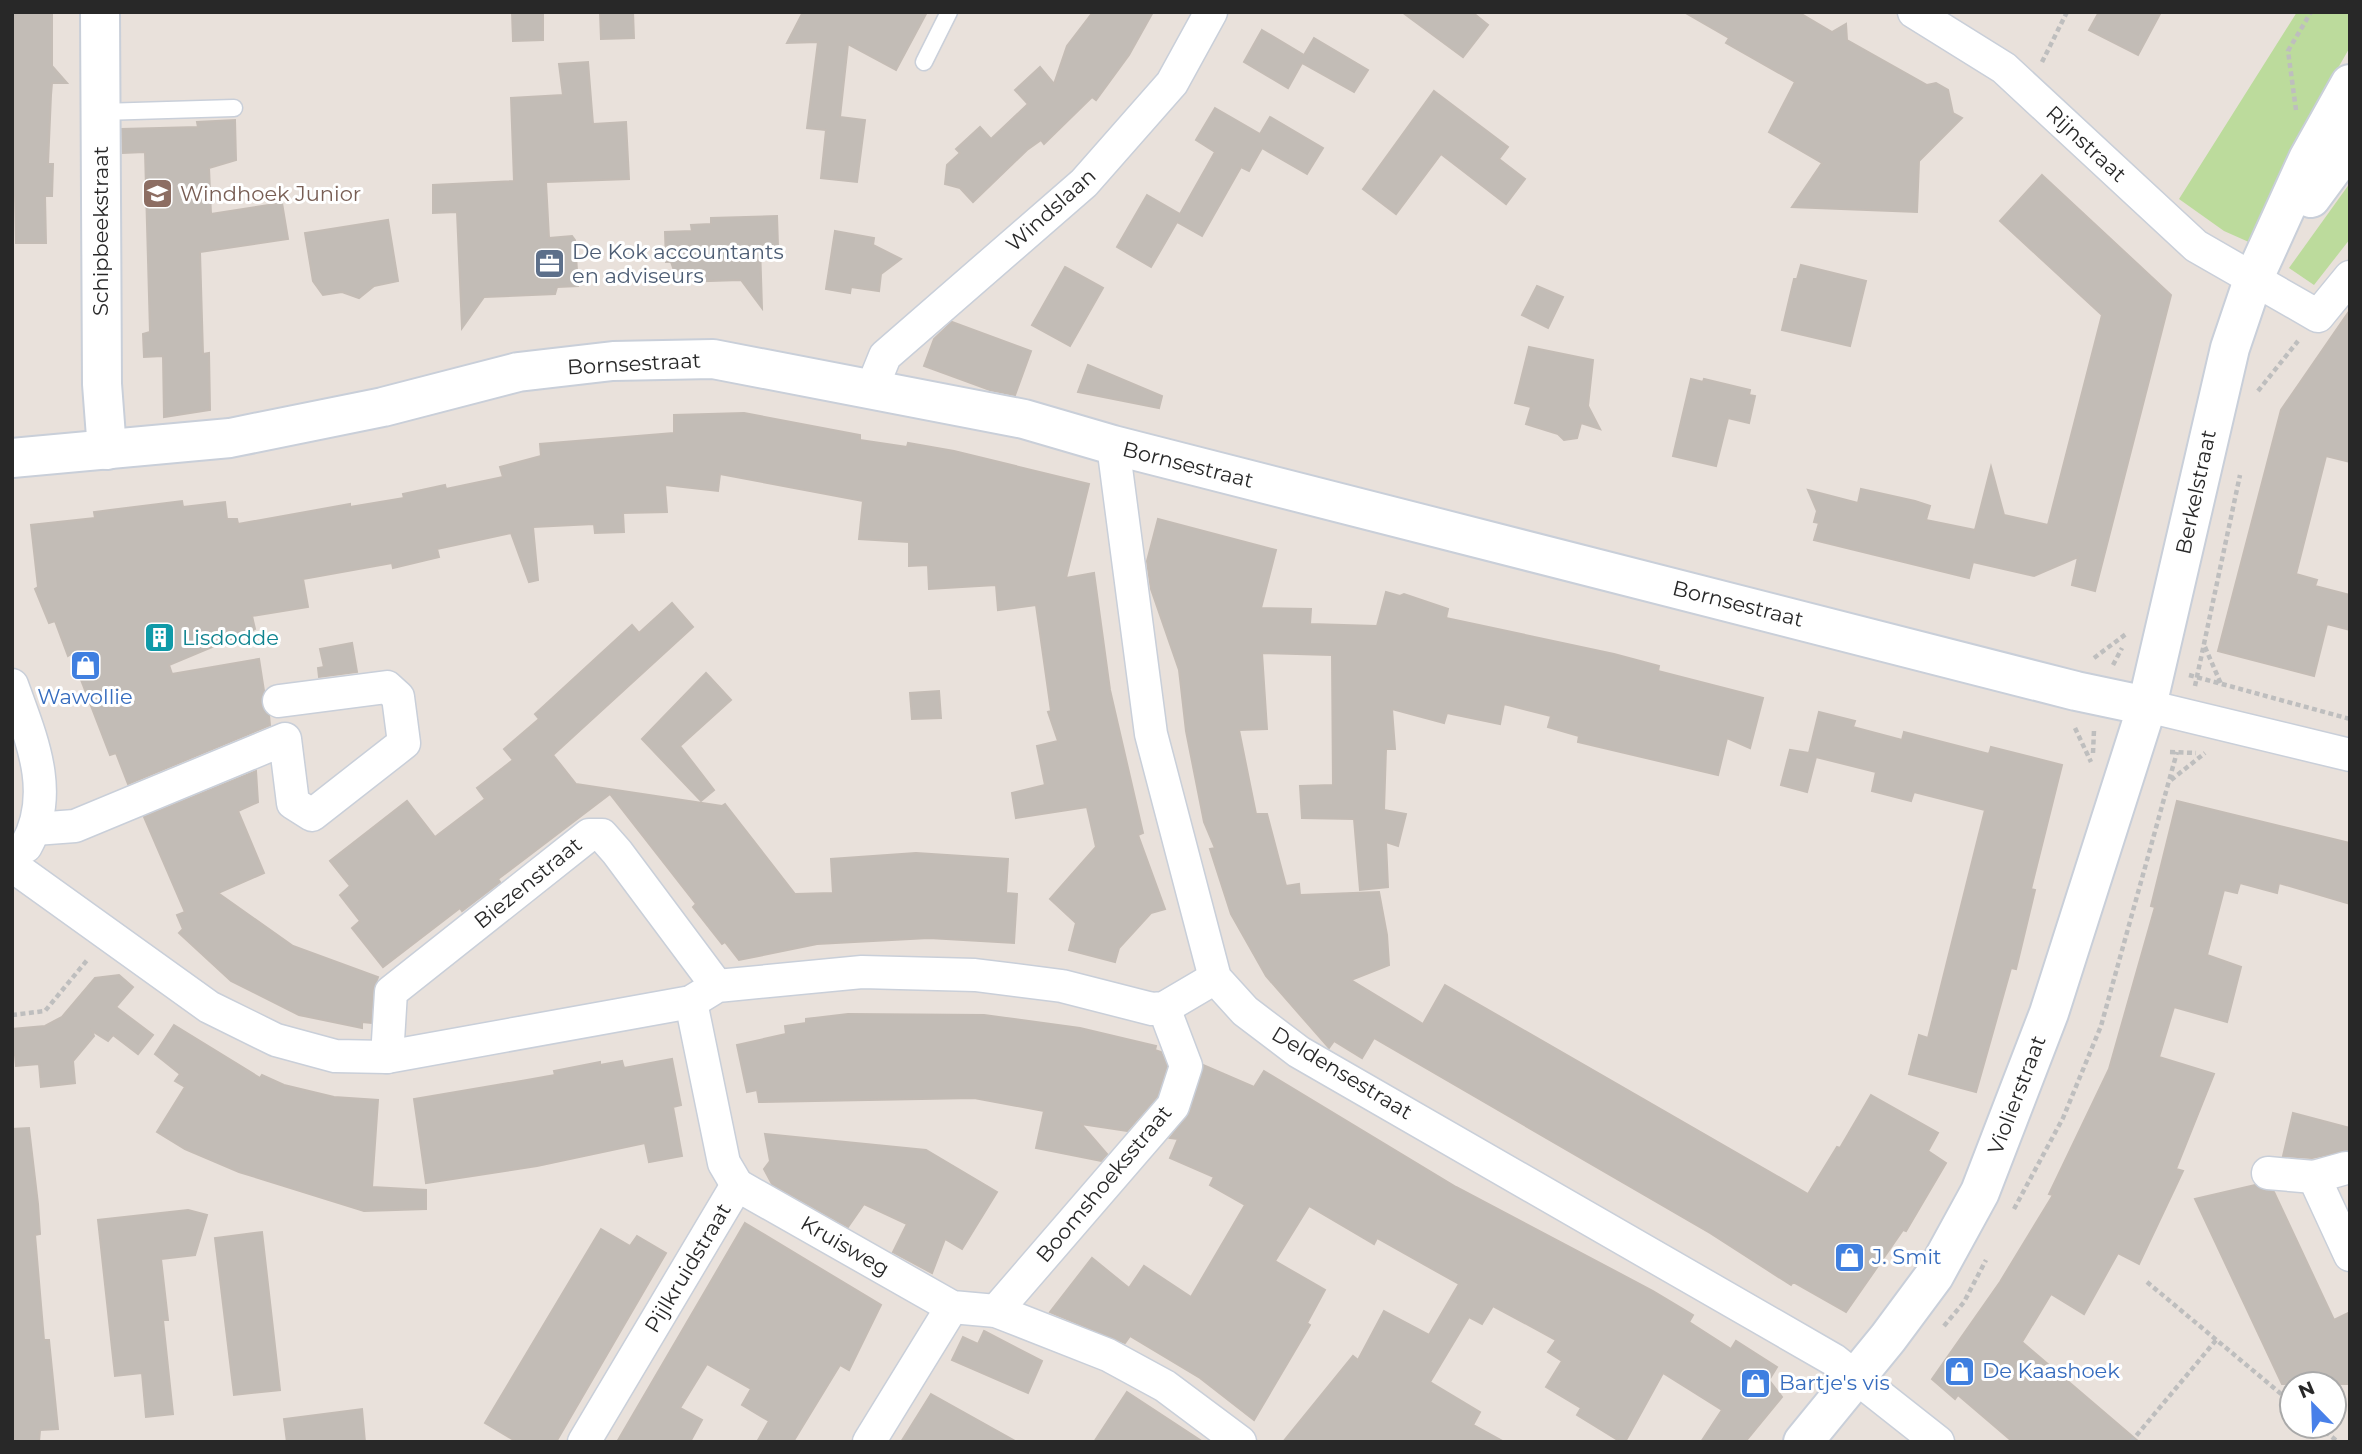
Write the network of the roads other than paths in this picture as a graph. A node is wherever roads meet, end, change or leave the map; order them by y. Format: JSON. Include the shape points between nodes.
{"nodes":[{"id":1,"x":100,"y":12,"type":"edge"},
{"id":2,"x":949,"y":12,"type":"edge"},
{"id":3,"x":1210,"y":12,"type":"edge"},
{"id":4,"x":1914,"y":12,"type":"edge"},
{"id":5,"x":1960,"y":24,"type":"edge"},
{"id":6,"x":924,"y":62,"type":"dead end"},
{"id":7,"x":2350,"y":84,"type":"edge"},
{"id":8,"x":234,"y":108,"type":"dead end"},
{"id":9,"x":101,"y":112,"type":"junction"},
{"id":10,"x":2350,"y":145,"type":"edge"},
{"id":11,"x":2273,"y":242,"type":"junction"},
{"id":12,"x":2350,"y":277,"type":"edge"},
{"id":13,"x":2253,"y":280,"type":"junction"},
{"id":14,"x":872,"y":388,"type":"junction"},
{"id":15,"x":1113,"y":445,"type":"junction"},
{"id":16,"x":107,"y":450,"type":"junction"},
{"id":17,"x":12,"y":458,"type":"edge"},
{"id":18,"x":12,"y":685,"type":"edge"},
{"id":19,"x":279,"y":701,"type":"dead end"},
{"id":20,"x":2147,"y":706,"type":"junction"},
{"id":21,"x":2350,"y":755,"type":"edge"},
{"id":22,"x":35,"y":829,"type":"junction"},
{"id":23,"x":13,"y":868,"type":"edge"},
{"id":24,"x":1215,"y":978,"type":"junction"},
{"id":25,"x":704,"y":994,"type":"junction"},
{"id":26,"x":1164,"y":1008,"type":"junction"},
{"id":27,"x":387,"y":1057,"type":"junction"},
{"id":28,"x":2346,"y":1168,"type":"dead end"},
{"id":29,"x":2268,"y":1173,"type":"dead end"},
{"id":30,"x":2314,"y":1177,"type":"junction"},
{"id":31,"x":737,"y":1185,"type":"junction"},
{"id":32,"x":2350,"y":1255,"type":"edge"},
{"id":33,"x":952,"y":1307,"type":"junction"},
{"id":34,"x":996,"y":1311,"type":"junction"},
{"id":35,"x":1858,"y":1376,"type":"junction"},
{"id":36,"x":584,"y":1442,"type":"edge"},
{"id":37,"x":869,"y":1442,"type":"edge"},
{"id":38,"x":1240,"y":1442,"type":"edge"},
{"id":39,"x":1803,"y":1442,"type":"edge"},
{"id":40,"x":1938,"y":1442,"type":"edge"}],
"edges":[{"from":1,"to":9,"type":"street","name":"Schipbeekstraat"},
{"from":2,"to":6,"type":"lane"},
{"from":3,"to":14,"type":"street","name":"Windslaan","via":[[1172,83],[1084,183],[885,356]]},
{"from":4,"to":5,"type":"street","name":"Rijnstraat"},
{"from":5,"to":13,"type":"street","name":"Rijnstraat","via":[[2196,246]]},
{"from":7,"to":11,"type":"street","name":"Berkelstraat","via":[[2308,159]]},
{"from":8,"to":9,"type":"lane"},
{"from":9,"to":16,"type":"street","name":"Schipbeekstraat","via":[[102,384]]},
{"from":10,"to":11,"type":"street","name":"Berkelstraat"},
{"from":11,"to":13,"type":"street","name":"Berkelstraat"},
{"from":12,"to":13,"type":"street","via":[[2318,316]]},
{"from":13,"to":20,"type":"street","name":"Berkelstraat","via":[[2213,414]]},
{"from":14,"to":15,"type":"street","name":"Bornsestraat","via":[[1024,419]]},
{"from":14,"to":16,"type":"street","name":"Bornsestraat","via":[[713,359],[613,361],[518,372],[269,432]]},
{"from":15,"to":20,"type":"street","name":"Bornsestraat"},
{"from":15,"to":24,"type":"street","name":"Deldensestraat","via":[[1151,734]]},
{"from":16,"to":17,"type":"street","name":"Bornsestraat"},
{"from":18,"to":22,"type":"street","via":[[35,748],[42,786]]},
{"from":19,"to":22,"type":"street","via":[[387,687],[398,697],[404,743],[313,815],[293,803],[285,739],[75,826]]},
{"from":20,"to":21,"type":"street","name":"Bornsestraat"},
{"from":20,"to":35,"type":"street","name":"Violierstraat","via":[[2049,1013],[1980,1192],[1934,1276]]},
{"from":22,"to":23,"type":"street"},
{"from":23,"to":27,"type":"street","via":[[209,1007],[276,1040],[335,1056]]},
{"from":24,"to":26,"type":"street"},
{"from":24,"to":35,"type":"street","name":"Deldensestraat","via":[[1245,1012],[1299,1052]]},
{"from":25,"to":26,"type":"street","via":[[862,972],[975,975],[1062,986],[1152,1009]]},
{"from":25,"to":27,"type":"street"},
{"from":25,"to":27,"type":"street","name":"Biezenstraat","via":[[617,852],[602,835],[589,835],[391,992]]},
{"from":25,"to":31,"type":"street","name":"Pijlkruidstraat","via":[[724,1163]]},
{"from":26,"to":34,"type":"street","name":"Boomshoeksstraat","via":[[1186,1066],[1172,1105]]},
{"from":28,"to":30,"type":"street"},
{"from":29,"to":30,"type":"street"},
{"from":30,"to":32,"type":"street"},
{"from":31,"to":33,"type":"street","name":"Kruisweg"},
{"from":31,"to":36,"type":"street","name":"Pijlkruidstraat"},
{"from":33,"to":34,"type":"street"},
{"from":33,"to":37,"type":"street"},
{"from":34,"to":38,"type":"street","via":[[1108,1355],[1165,1386]]},
{"from":35,"to":39,"type":"street","name":"Violierstraat"},
{"from":35,"to":40,"type":"street","name":"Deldensestraat"}]}
